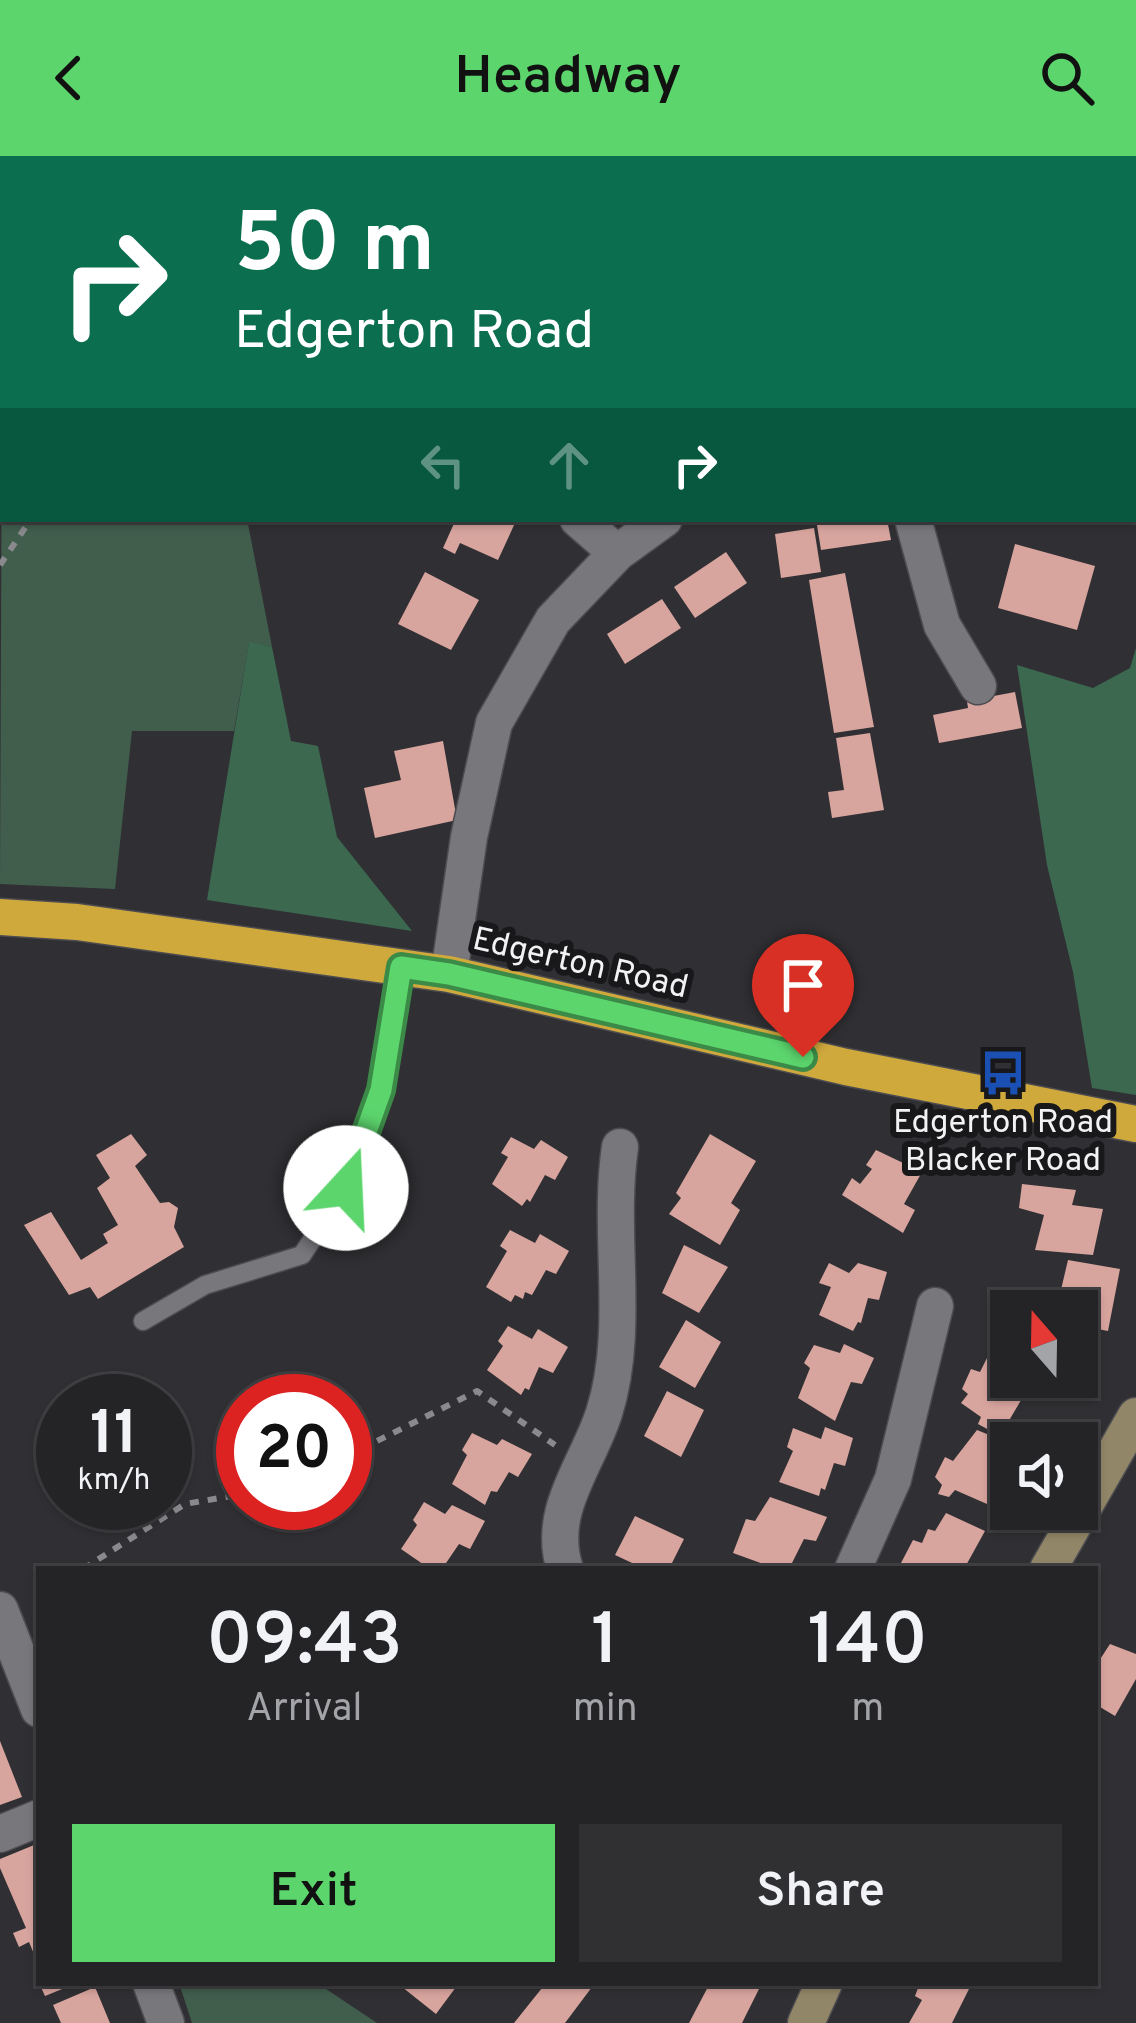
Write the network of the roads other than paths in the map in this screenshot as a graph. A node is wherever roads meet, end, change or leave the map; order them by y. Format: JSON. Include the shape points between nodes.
{"nodes":[{"id":1,"x":581,"y":522,"type":"edge"},
{"id":2,"x":660,"y":522,"type":"edge"},
{"id":3,"x":914,"y":522,"type":"edge"},
{"id":4,"x":617,"y":553,"type":"junction"},
{"id":5,"x":978,"y":686,"type":"dead end"},
{"id":6,"x":0,"y":917,"type":"edge"},
{"id":7,"x":401,"y":967,"type":"junction"},
{"id":8,"x":449,"y":974,"type":"junction"},
{"id":9,"x":1136,"y":1124,"type":"edge"},
{"id":10,"x":620,"y":1147,"type":"dead end"},
{"id":11,"x":935,"y":1306,"type":"dead end"},
{"id":12,"x":142,"y":1321,"type":"dead end"},
{"id":13,"x":1136,"y":1416,"type":"edge"},
{"id":14,"x":564,"y":1566,"type":"edge"},
{"id":15,"x":855,"y":1566,"type":"edge"},
{"id":16,"x":1050,"y":1566,"type":"edge"},
{"id":17,"x":0,"y":1610,"type":"edge"},
{"id":18,"x":36,"y":1700,"type":"edge"},
{"id":19,"x":36,"y":1819,"type":"edge"},
{"id":20,"x":0,"y":1834,"type":"edge"},
{"id":21,"x":153,"y":1986,"type":"edge"},
{"id":22,"x":823,"y":1986,"type":"edge"},
{"id":23,"x":166,"y":2023,"type":"edge"},
{"id":24,"x":806,"y":2023,"type":"edge"}],
"edges":[{"from":1,"to":4,"type":"street"},
{"from":2,"to":4,"type":"street"},
{"from":3,"to":5,"type":"street","via":[[942,625]]},
{"from":4,"to":8,"type":"street","via":[[553,620],[494,722]]},
{"from":6,"to":7,"type":"highway","name":"Edgerton Road"},
{"from":7,"to":8,"type":"highway","name":"Edgerton Road"},
{"from":7,"to":12,"type":"lane","via":[[381,1090],[346,1188],[302,1255],[205,1286]]},
{"from":8,"to":9,"type":"highway","name":"Edgerton Road","via":[[846,1067]]},
{"from":10,"to":14,"type":"street","via":[[615,1362],[604,1412],[565,1496]]},
{"from":11,"to":15,"type":"street","via":[[893,1479]]},
{"from":13,"to":16,"type":"street"},
{"from":17,"to":18,"type":"street"},
{"from":19,"to":20,"type":"street"},
{"from":21,"to":23,"type":"street"},
{"from":22,"to":24,"type":"street"}]}
